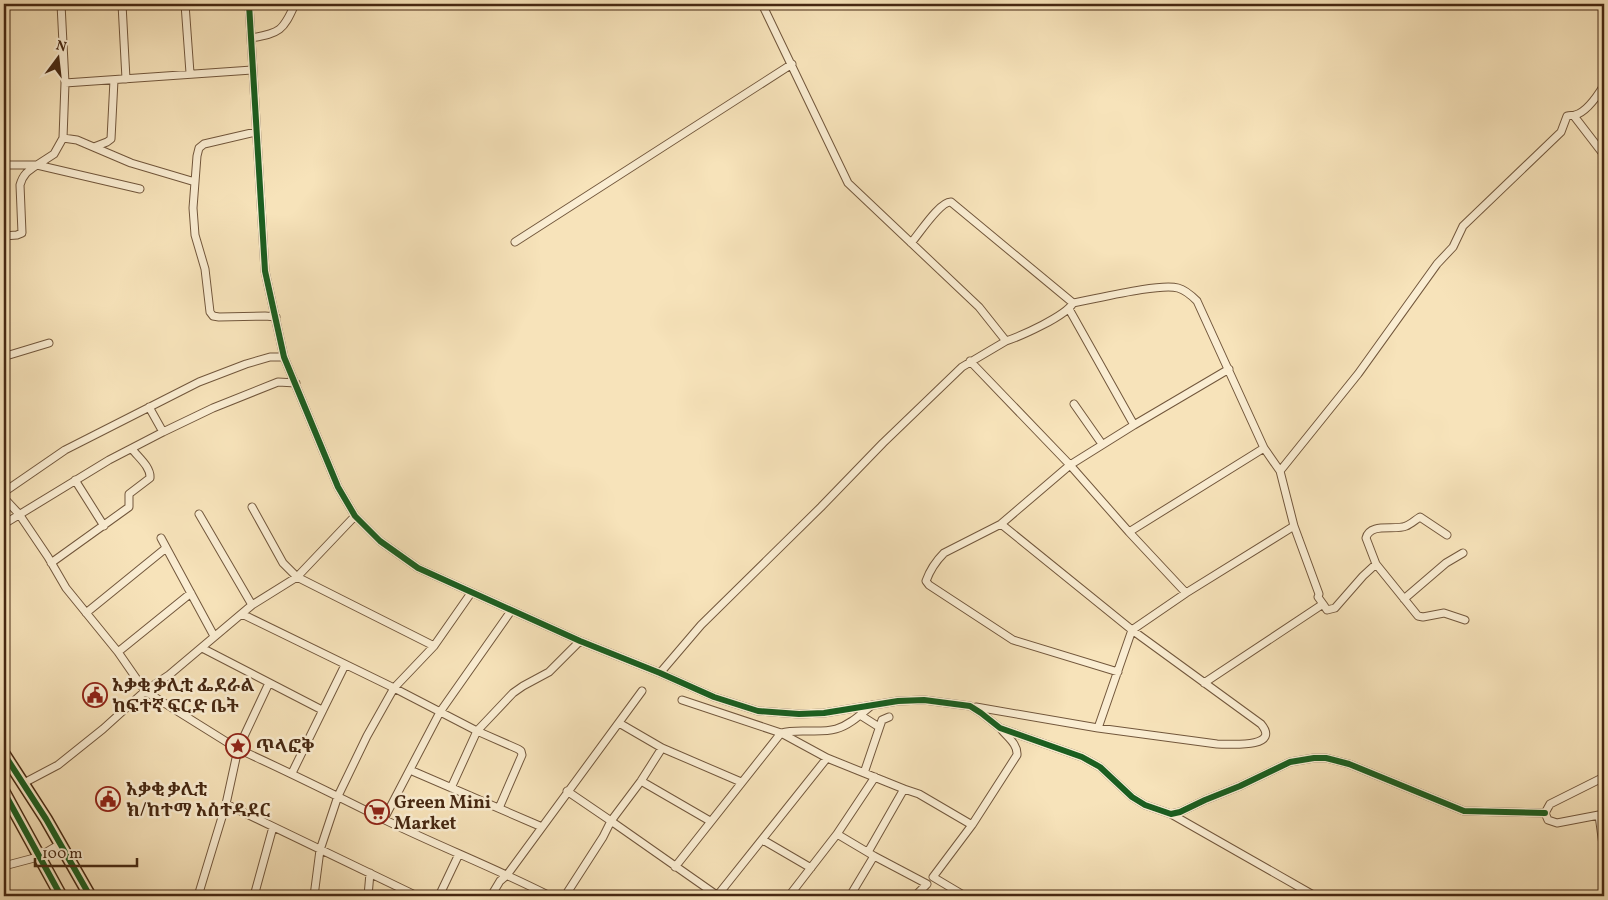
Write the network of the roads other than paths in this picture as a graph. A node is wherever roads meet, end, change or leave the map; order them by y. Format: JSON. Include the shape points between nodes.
{"nodes":[{"id":1,"x":61,"y":4,"type":"edge"},
{"id":2,"x":122,"y":4,"type":"edge"},
{"id":3,"x":185,"y":4,"type":"edge"},
{"id":4,"x":249,"y":4,"type":"edge"},
{"id":5,"x":294,"y":4,"type":"edge"},
{"id":6,"x":762,"y":4,"type":"edge"},
{"id":7,"x":251,"y":38,"type":"junction"},
{"id":8,"x":792,"y":64,"type":"junction"},
{"id":9,"x":252,"y":70,"type":"junction"},
{"id":10,"x":190,"y":74,"type":"junction"},
{"id":11,"x":126,"y":79,"type":"junction"},
{"id":12,"x":114,"y":80,"type":"junction"},
{"id":13,"x":65,"y":83,"type":"junction"},
{"id":14,"x":1604,"y":85,"type":"edge"},
{"id":15,"x":1574,"y":116,"type":"junction"},
{"id":16,"x":256,"y":132,"type":"junction"},
{"id":17,"x":63,"y":138,"type":"junction"},
{"id":18,"x":94,"y":147,"type":"junction"},
{"id":19,"x":1604,"y":155,"type":"edge"},
{"id":20,"x":4,"y":165,"type":"edge"},
{"id":21,"x":38,"y":165,"type":"junction"},
{"id":22,"x":195,"y":182,"type":"junction"},
{"id":23,"x":140,"y":189,"type":"dead end"},
{"id":24,"x":4,"y":236,"type":"edge"},
{"id":25,"x":515,"y":242,"type":"dead end"},
{"id":26,"x":911,"y":243,"type":"junction"},
{"id":27,"x":1071,"y":306,"type":"junction"},
{"id":28,"x":276,"y":317,"type":"junction"},
{"id":29,"x":1006,"y":341,"type":"junction"},
{"id":30,"x":48,"y":343,"type":"dead end"},
{"id":31,"x":4,"y":354,"type":"edge"},
{"id":32,"x":284,"y":357,"type":"junction"},
{"id":33,"x":970,"y":361,"type":"junction"},
{"id":34,"x":1228,"y":369,"type":"junction"},
{"id":35,"x":296,"y":383,"type":"junction"},
{"id":36,"x":1074,"y":404,"type":"dead end"},
{"id":37,"x":149,"y":407,"type":"junction"},
{"id":38,"x":1134,"y":424,"type":"junction"},
{"id":39,"x":163,"y":432,"type":"junction"},
{"id":40,"x":1102,"y":444,"type":"junction"},
{"id":41,"x":1264,"y":448,"type":"junction"},
{"id":42,"x":132,"y":449,"type":"junction"},
{"id":43,"x":1070,"y":465,"type":"junction"},
{"id":44,"x":1280,"y":471,"type":"junction"},
{"id":45,"x":75,"y":480,"type":"junction"},
{"id":46,"x":4,"y":492,"type":"edge"},
{"id":47,"x":4,"y":498,"type":"edge"},
{"id":48,"x":252,"y":507,"type":"dead end"},
{"id":49,"x":19,"y":514,"type":"junction"},
{"id":50,"x":199,"y":514,"type":"dead end"},
{"id":51,"x":355,"y":516,"type":"junction"},
{"id":52,"x":4,"y":524,"type":"edge"},
{"id":53,"x":1000,"y":524,"type":"junction"},
{"id":54,"x":104,"y":526,"type":"junction"},
{"id":55,"x":1294,"y":526,"type":"junction"},
{"id":56,"x":1129,"y":532,"type":"junction"},
{"id":57,"x":1448,"y":535,"type":"dead end"},
{"id":58,"x":161,"y":538,"type":"dead end"},
{"id":59,"x":166,"y":548,"type":"junction"},
{"id":60,"x":1463,"y":553,"type":"dead end"},
{"id":61,"x":51,"y":563,"type":"junction"},
{"id":62,"x":1376,"y":564,"type":"junction"},
{"id":63,"x":297,"y":577,"type":"junction"},
{"id":64,"x":191,"y":593,"type":"junction"},
{"id":65,"x":1186,"y":593,"type":"junction"},
{"id":66,"x":472,"y":594,"type":"junction"},
{"id":67,"x":1404,"y":599,"type":"junction"},
{"id":68,"x":252,"y":604,"type":"junction"},
{"id":69,"x":1323,"y":604,"type":"junction"},
{"id":70,"x":511,"y":611,"type":"junction"},
{"id":71,"x":86,"y":614,"type":"junction"},
{"id":72,"x":242,"y":614,"type":"junction"},
{"id":73,"x":1465,"y":620,"type":"dead end"},
{"id":74,"x":1132,"y":630,"type":"junction"},
{"id":75,"x":214,"y":636,"type":"junction"},
{"id":76,"x":580,"y":641,"type":"junction"},
{"id":77,"x":434,"y":646,"type":"junction"},
{"id":78,"x":202,"y":648,"type":"junction"},
{"id":79,"x":118,"y":652,"type":"junction"},
{"id":80,"x":345,"y":664,"type":"junction"},
{"id":81,"x":1118,"y":672,"type":"junction"},
{"id":82,"x":660,"y":673,"type":"junction"},
{"id":83,"x":269,"y":683,"type":"junction"},
{"id":84,"x":1204,"y":683,"type":"junction"},
{"id":85,"x":394,"y":688,"type":"junction"},
{"id":86,"x":145,"y":691,"type":"junction"},
{"id":87,"x":642,"y":691,"type":"dead end"},
{"id":88,"x":682,"y":700,"type":"dead end"},
{"id":89,"x":872,"y":704,"type":"junction"},
{"id":90,"x":970,"y":706,"type":"junction"},
{"id":91,"x":322,"y":710,"type":"junction"},
{"id":92,"x":440,"y":712,"type":"junction"},
{"id":93,"x":860,"y":715,"type":"junction"},
{"id":94,"x":889,"y":717,"type":"dead end"},
{"id":95,"x":619,"y":723,"type":"junction"},
{"id":96,"x":878,"y":727,"type":"junction"},
{"id":97,"x":1000,"y":728,"type":"junction"},
{"id":98,"x":1098,"y":728,"type":"junction"},
{"id":99,"x":477,"y":732,"type":"junction"},
{"id":100,"x":781,"y":733,"type":"junction"},
{"id":101,"x":238,"y":748,"type":"junction"},
{"id":102,"x":662,"y":748,"type":"junction"},
{"id":103,"x":4,"y":754,"type":"edge"},
{"id":104,"x":827,"y":758,"type":"junction"},
{"id":105,"x":410,"y":770,"type":"junction"},
{"id":106,"x":292,"y":773,"type":"junction"},
{"id":107,"x":864,"y":773,"type":"junction"},
{"id":108,"x":876,"y":777,"type":"junction"},
{"id":109,"x":1604,"y":777,"type":"edge"},
{"id":110,"x":641,"y":781,"type":"junction"},
{"id":111,"x":741,"y":782,"type":"junction"},
{"id":112,"x":22,"y":784,"type":"junction"},
{"id":113,"x":451,"y":788,"type":"junction"},
{"id":114,"x":904,"y":789,"type":"junction"},
{"id":115,"x":567,"y":791,"type":"junction"},
{"id":116,"x":4,"y":792,"type":"edge"},
{"id":117,"x":338,"y":796,"type":"junction"},
{"id":118,"x":226,"y":804,"type":"junction"},
{"id":119,"x":498,"y":808,"type":"junction"},
{"id":120,"x":1544,"y":813,"type":"junction"},
{"id":121,"x":1171,"y":814,"type":"junction"},
{"id":122,"x":1602,"y":815,"type":"edge"},
{"id":123,"x":384,"y":819,"type":"junction"},
{"id":124,"x":710,"y":821,"type":"junction"},
{"id":125,"x":614,"y":824,"type":"junction"},
{"id":126,"x":972,"y":825,"type":"junction"},
{"id":127,"x":273,"y":827,"type":"junction"},
{"id":128,"x":542,"y":827,"type":"junction"},
{"id":129,"x":837,"y":834,"type":"junction"},
{"id":130,"x":763,"y":840,"type":"junction"},
{"id":131,"x":60,"y":844,"type":"junction"},
{"id":132,"x":320,"y":850,"type":"junction"},
{"id":133,"x":1604,"y":853,"type":"edge"},
{"id":134,"x":459,"y":854,"type":"junction"},
{"id":135,"x":871,"y":854,"type":"junction"},
{"id":136,"x":38,"y":857,"type":"junction"},
{"id":137,"x":4,"y":866,"type":"edge"},
{"id":138,"x":675,"y":867,"type":"junction"},
{"id":139,"x":811,"y":868,"type":"junction"},
{"id":140,"x":370,"y":873,"type":"junction"},
{"id":141,"x":507,"y":875,"type":"junction"},
{"id":142,"x":933,"y":877,"type":"junction"},
{"id":143,"x":927,"y":884,"type":"junction"},
{"id":144,"x":60,"y":896,"type":"edge"},
{"id":145,"x":90,"y":896,"type":"edge"},
{"id":146,"x":198,"y":896,"type":"edge"},
{"id":147,"x":254,"y":896,"type":"edge"},
{"id":148,"x":314,"y":896,"type":"edge"},
{"id":149,"x":368,"y":896,"type":"edge"},
{"id":150,"x":417,"y":896,"type":"edge"},
{"id":151,"x":439,"y":896,"type":"edge"},
{"id":152,"x":491,"y":896,"type":"edge"},
{"id":153,"x":550,"y":896,"type":"edge"},
{"id":154,"x":565,"y":896,"type":"edge"},
{"id":155,"x":718,"y":896,"type":"edge"},
{"id":156,"x":789,"y":896,"type":"edge"},
{"id":157,"x":850,"y":896,"type":"edge"},
{"id":158,"x":914,"y":896,"type":"edge"},
{"id":159,"x":965,"y":896,"type":"edge"},
{"id":160,"x":1315,"y":896,"type":"edge"}],
"edges":[{"from":1,"to":13,"type":"street"},
{"from":2,"to":11,"type":"street"},
{"from":3,"to":10,"type":"street"},
{"from":4,"to":7,"type":"street"},
{"from":5,"to":7,"type":"street","via":[[287,22],[279,30]]},
{"from":6,"to":8,"type":"street"},
{"from":7,"to":9,"type":"street"},
{"from":8,"to":25,"type":"street"},
{"from":8,"to":26,"type":"street","via":[[842,173]]},
{"from":9,"to":10,"type":"street"},
{"from":9,"to":16,"type":"street"},
{"from":10,"to":11,"type":"street"},
{"from":11,"to":12,"type":"street"},
{"from":12,"to":13,"type":"street"},
{"from":12,"to":18,"type":"street","via":[[111,139]]},
{"from":13,"to":17,"type":"street"},
{"from":14,"to":15,"type":"street","via":[[1592,103]]},
{"from":15,"to":19,"type":"street"},
{"from":15,"to":44,"type":"street","via":[[1567,116],[1561,132],[1463,226],[1453,247]]},
{"from":16,"to":22,"type":"street","via":[[199,148]]},
{"from":16,"to":28,"type":"street","via":[[265,272]]},
{"from":17,"to":18,"type":"street"},
{"from":17,"to":21,"type":"street","via":[[54,154]]},
{"from":18,"to":22,"type":"street","via":[[131,163]]},
{"from":20,"to":21,"type":"street"},
{"from":21,"to":23,"type":"street"},
{"from":21,"to":24,"type":"street","via":[[26,172],[20,185],[22,233]]},
{"from":22,"to":28,"type":"street","via":[[195,235],[205,269],[210,312],[218,317]]},
{"from":26,"to":27,"type":"street","via":[[938,210],[951,202]]},
{"from":26,"to":29,"type":"street","via":[[979,307]]},
{"from":27,"to":29,"type":"street","via":[[1022,336]]},
{"from":27,"to":34,"type":"street","via":[[1151,289],[1177,287],[1185,290],[1197,302]]},
{"from":27,"to":38,"type":"street"},
{"from":28,"to":32,"type":"street"},
{"from":29,"to":33,"type":"street"},
{"from":30,"to":31,"type":"street"},
{"from":32,"to":35,"type":"street"},
{"from":32,"to":37,"type":"street","via":[[270,357],[246,364],[199,382]]},
{"from":33,"to":43,"type":"street"},
{"from":33,"to":82,"type":"street","via":[[701,625]]},
{"from":34,"to":38,"type":"street"},
{"from":34,"to":41,"type":"street"},
{"from":35,"to":39,"type":"street","via":[[278,382]]},
{"from":35,"to":51,"type":"street","via":[[338,487]]},
{"from":36,"to":40,"type":"street"},
{"from":37,"to":39,"type":"street"},
{"from":37,"to":46,"type":"street","via":[[65,450]]},
{"from":38,"to":40,"type":"street"},
{"from":39,"to":42,"type":"street"},
{"from":40,"to":43,"type":"street"},
{"from":41,"to":44,"type":"street"},
{"from":41,"to":56,"type":"street"},
{"from":42,"to":45,"type":"street"},
{"from":42,"to":54,"type":"street","via":[[148,469],[150,478],[129,494],[129,508]]},
{"from":43,"to":53,"type":"street"},
{"from":43,"to":56,"type":"street"},
{"from":44,"to":55,"type":"street"},
{"from":45,"to":49,"type":"street"},
{"from":45,"to":54,"type":"street"},
{"from":47,"to":49,"type":"street"},
{"from":48,"to":63,"type":"street","via":[[283,564]]},
{"from":49,"to":52,"type":"street"},
{"from":49,"to":61,"type":"street"},
{"from":50,"to":68,"type":"street"},
{"from":51,"to":63,"type":"street"},
{"from":51,"to":66,"type":"street","via":[[399,556]]},
{"from":53,"to":74,"type":"street"},
{"from":53,"to":81,"type":"street","via":[[944,553],[929,574],[926,581],[929,585],[1013,640]]},
{"from":54,"to":61,"type":"street"},
{"from":55,"to":65,"type":"street"},
{"from":55,"to":69,"type":"street"},
{"from":56,"to":65,"type":"street"},
{"from":57,"to":62,"type":"street","via":[[1420,517],[1404,527],[1373,530],[1366,538]]},
{"from":58,"to":59,"type":"street"},
{"from":59,"to":64,"type":"street"},
{"from":59,"to":71,"type":"street"},
{"from":60,"to":67,"type":"street","via":[[1446,563]]},
{"from":61,"to":71,"type":"street"},
{"from":62,"to":67,"type":"street"},
{"from":62,"to":69,"type":"street","via":[[1335,608],[1328,610]]},
{"from":63,"to":68,"type":"street"},
{"from":63,"to":77,"type":"street"},
{"from":64,"to":75,"type":"street"},
{"from":64,"to":79,"type":"street"},
{"from":65,"to":74,"type":"street"},
{"from":66,"to":70,"type":"street"},
{"from":66,"to":77,"type":"street"},
{"from":67,"to":73,"type":"street","via":[[1418,616],[1444,613]]},
{"from":68,"to":72,"type":"street"},
{"from":69,"to":84,"type":"street"},
{"from":70,"to":76,"type":"street"},
{"from":70,"to":92,"type":"street"},
{"from":71,"to":79,"type":"street"},
{"from":72,"to":75,"type":"street"},
{"from":72,"to":80,"type":"street"},
{"from":74,"to":81,"type":"street"},
{"from":74,"to":84,"type":"street"},
{"from":75,"to":78,"type":"street"},
{"from":76,"to":82,"type":"street"},
{"from":76,"to":99,"type":"street","via":[[549,672],[513,693]]},
{"from":77,"to":85,"type":"street"},
{"from":78,"to":83,"type":"street"},
{"from":78,"to":86,"type":"street"},
{"from":79,"to":86,"type":"street"},
{"from":80,"to":85,"type":"street"},
{"from":80,"to":91,"type":"street"},
{"from":81,"to":98,"type":"street"},
{"from":82,"to":89,"type":"street","via":[[714,697],[767,712],[824,713]]},
{"from":83,"to":91,"type":"street"},
{"from":83,"to":101,"type":"street"},
{"from":84,"to":98,"type":"street","via":[[1260,724],[1265,734],[1262,740],[1236,745],[1217,744]]},
{"from":85,"to":92,"type":"street"},
{"from":85,"to":117,"type":"street"},
{"from":86,"to":101,"type":"street"},
{"from":86,"to":112,"type":"street","via":[[58,765]]},
{"from":87,"to":95,"type":"street"},
{"from":88,"to":100,"type":"street"},
{"from":89,"to":90,"type":"street","via":[[924,700]]},
{"from":89,"to":93,"type":"street"},
{"from":90,"to":97,"type":"street"},
{"from":90,"to":98,"type":"street"},
{"from":91,"to":106,"type":"street"},
{"from":92,"to":99,"type":"street"},
{"from":92,"to":105,"type":"street"},
{"from":93,"to":96,"type":"street"},
{"from":93,"to":100,"type":"street","via":[[836,729]]},
{"from":94,"to":96,"type":"street"},
{"from":95,"to":102,"type":"street"},
{"from":95,"to":115,"type":"street"},
{"from":96,"to":107,"type":"street"},
{"from":97,"to":121,"type":"street","via":[[1082,757],[1100,767],[1132,797]]},
{"from":97,"to":126,"type":"street","via":[[1015,745],[1016,755]]},
{"from":99,"to":113,"type":"street"},
{"from":99,"to":119,"type":"street","via":[[522,751]]},
{"from":100,"to":104,"type":"street"},
{"from":100,"to":111,"type":"street"},
{"from":101,"to":106,"type":"street"},
{"from":101,"to":118,"type":"street"},
{"from":102,"to":110,"type":"street"},
{"from":102,"to":111,"type":"street"},
{"from":103,"to":112,"type":"main road"},
{"from":104,"to":107,"type":"street"},
{"from":104,"to":130,"type":"street"},
{"from":105,"to":113,"type":"street"},
{"from":105,"to":123,"type":"street"},
{"from":106,"to":117,"type":"street"},
{"from":107,"to":108,"type":"street"},
{"from":108,"to":114,"type":"street"},
{"from":108,"to":129,"type":"street"},
{"from":109,"to":120,"type":"street","via":[[1550,804]]},
{"from":110,"to":124,"type":"street"},
{"from":110,"to":125,"type":"street"},
{"from":111,"to":124,"type":"street"},
{"from":112,"to":131,"type":"main road"},
{"from":113,"to":119,"type":"street"},
{"from":114,"to":126,"type":"street","via":[[919,794]]},
{"from":114,"to":135,"type":"street"},
{"from":115,"to":125,"type":"street"},
{"from":115,"to":128,"type":"street"},
{"from":116,"to":136,"type":"main road"},
{"from":117,"to":123,"type":"street"},
{"from":117,"to":132,"type":"street"},
{"from":118,"to":127,"type":"street"},
{"from":118,"to":146,"type":"street"},
{"from":119,"to":128,"type":"street"},
{"from":120,"to":121,"type":"street","via":[[1464,811],[1348,764],[1314,758],[1290,762]]},
{"from":120,"to":122,"type":"street","via":[[1548,820],[1557,822]]},
{"from":121,"to":160,"type":"street"},
{"from":122,"to":133,"type":"street"},
{"from":123,"to":134,"type":"street"},
{"from":124,"to":138,"type":"street"},
{"from":125,"to":138,"type":"street"},
{"from":125,"to":154,"type":"street"},
{"from":126,"to":142,"type":"street"},
{"from":127,"to":132,"type":"street"},
{"from":127,"to":147,"type":"street"},
{"from":128,"to":141,"type":"street"},
{"from":129,"to":135,"type":"street"},
{"from":129,"to":139,"type":"street"},
{"from":130,"to":139,"type":"street"},
{"from":130,"to":155,"type":"street"},
{"from":131,"to":136,"type":"street"},
{"from":131,"to":145,"type":"main road"},
{"from":132,"to":140,"type":"street"},
{"from":132,"to":148,"type":"street"},
{"from":134,"to":141,"type":"street"},
{"from":134,"to":151,"type":"street"},
{"from":135,"to":143,"type":"street"},
{"from":135,"to":157,"type":"street"},
{"from":136,"to":137,"type":"street"},
{"from":136,"to":144,"type":"main road"},
{"from":138,"to":155,"type":"street"},
{"from":139,"to":156,"type":"street"},
{"from":140,"to":149,"type":"street"},
{"from":140,"to":150,"type":"street"},
{"from":141,"to":152,"type":"street"},
{"from":141,"to":153,"type":"street"},
{"from":142,"to":143,"type":"street"},
{"from":142,"to":159,"type":"street"},
{"from":143,"to":158,"type":"street"}]}
